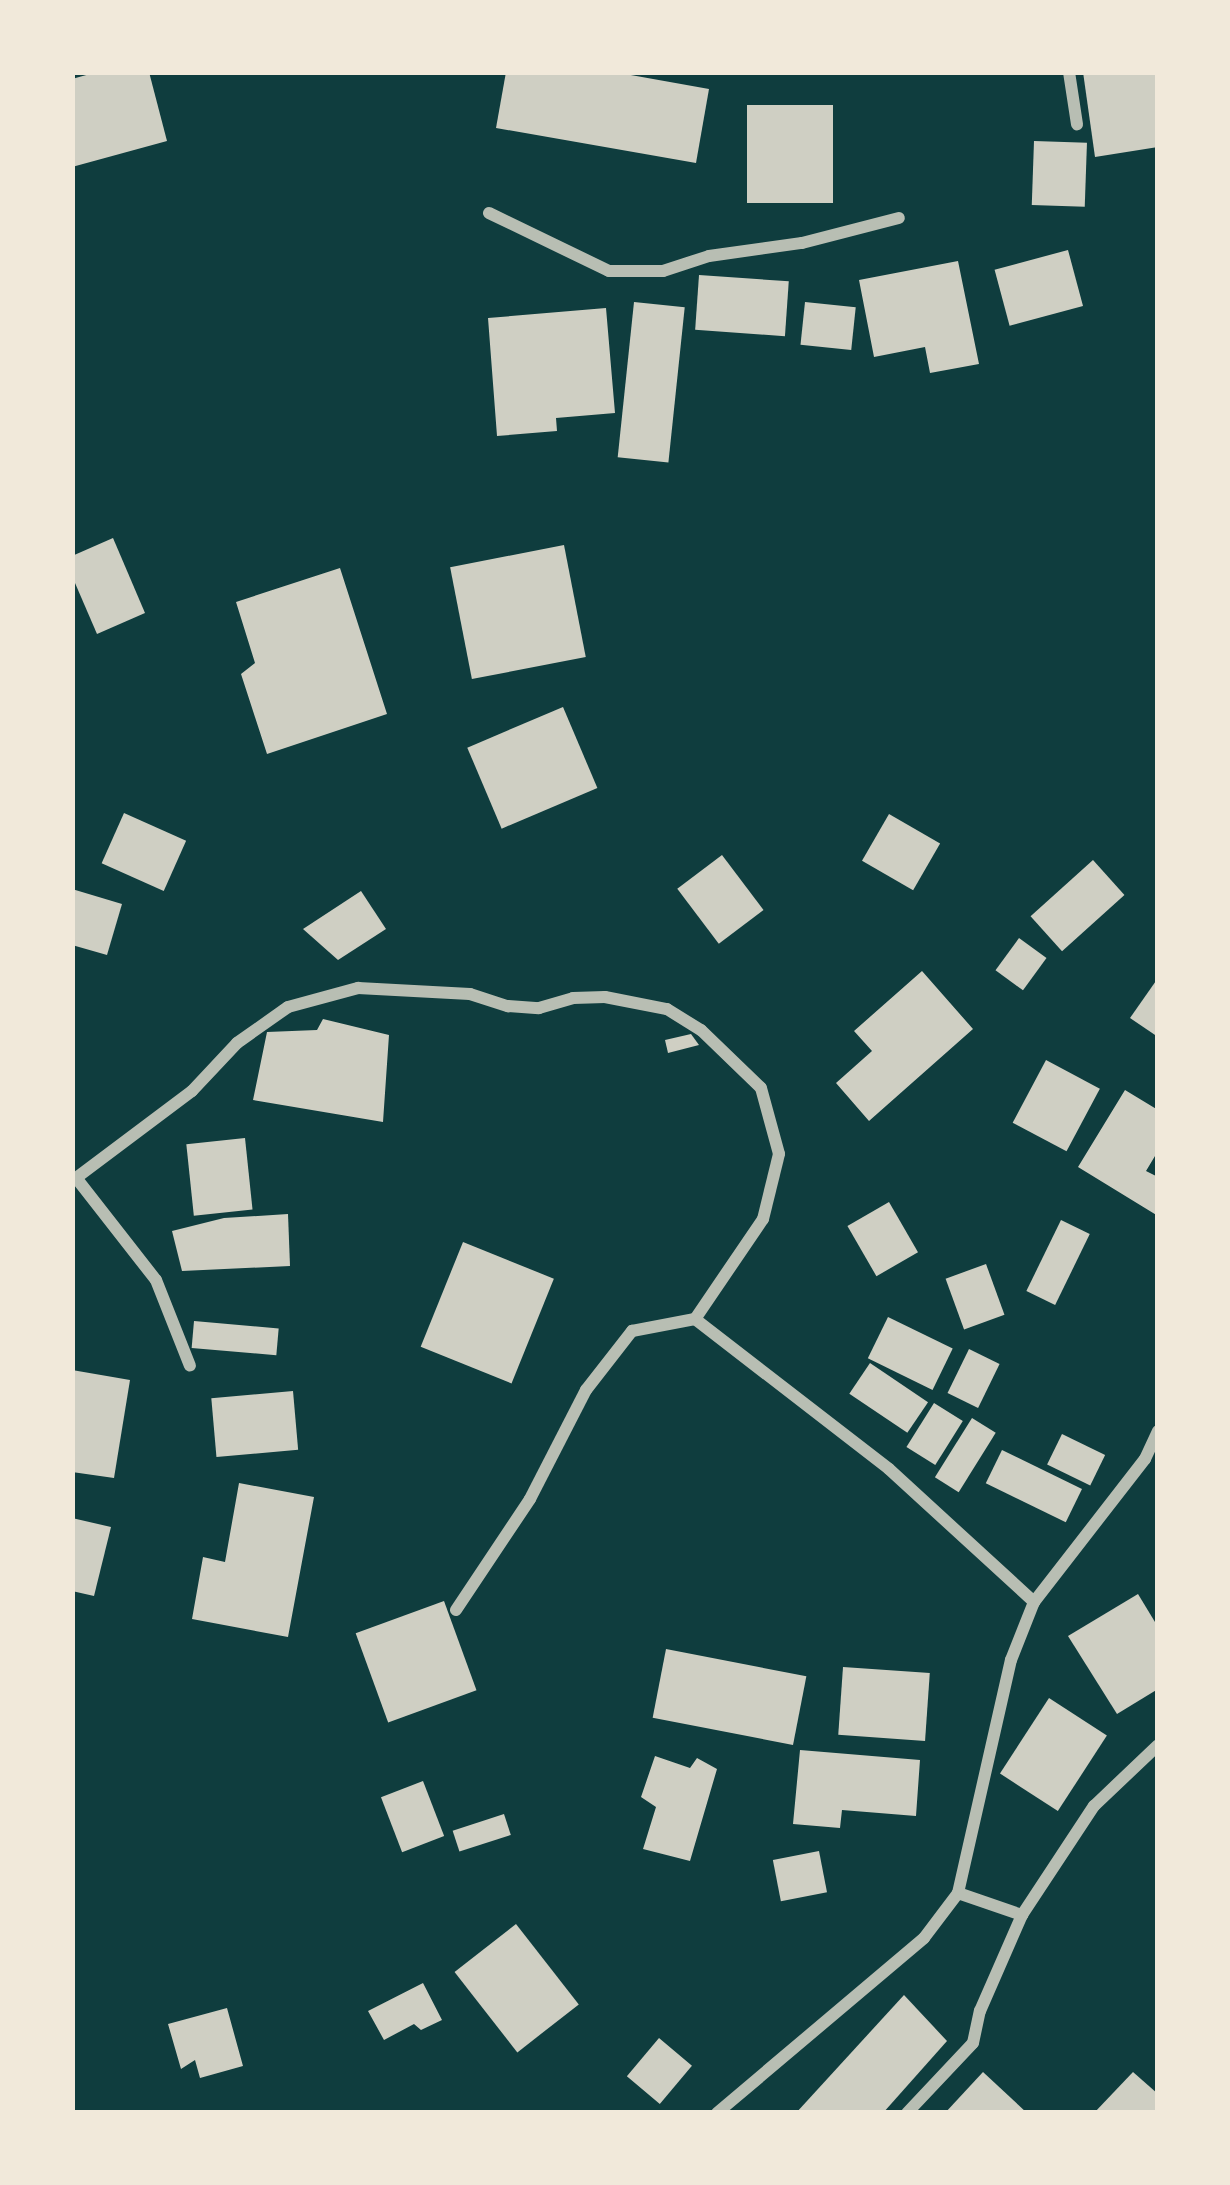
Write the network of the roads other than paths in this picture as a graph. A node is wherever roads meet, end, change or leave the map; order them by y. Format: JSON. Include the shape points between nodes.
{"nodes":[{"id":1,"x":1069,"y":72,"type":"edge"},
{"id":2,"x":1077,"y":124,"type":"dead end"},
{"id":3,"x":489,"y":213,"type":"dead end"},
{"id":4,"x":898,"y":218,"type":"dead end"},
{"id":5,"x":75,"y":1180,"type":"edge"},
{"id":6,"x":694,"y":1319,"type":"junction"},
{"id":7,"x":190,"y":1366,"type":"dead end"},
{"id":8,"x":1158,"y":1431,"type":"edge"},
{"id":9,"x":1144,"y":1459,"type":"junction"},
{"id":10,"x":1158,"y":1472,"type":"edge"},
{"id":11,"x":1034,"y":1602,"type":"junction"},
{"id":12,"x":456,"y":1610,"type":"dead end"},
{"id":13,"x":1158,"y":1745,"type":"edge"},
{"id":14,"x":958,"y":1893,"type":"junction"},
{"id":15,"x":1022,"y":1916,"type":"junction"},
{"id":16,"x":717,"y":2113,"type":"edge"},
{"id":17,"x":907,"y":2113,"type":"edge"}],
"edges":[{"from":1,"to":2,"type":"street"},
{"from":3,"to":4,"type":"street","via":[[609,271],[663,271]]},
{"from":5,"to":6,"type":"street","via":[[289,1007],[358,988],[470,994],[523,1007],[605,997],[668,1009],[761,1088],[778,1154],[763,1219]]},
{"from":5,"to":7,"type":"street","via":[[156,1280]]},
{"from":6,"to":11,"type":"street","via":[[889,1468]]},
{"from":6,"to":12,"type":"street","via":[[632,1331],[586,1390],[530,1499]]},
{"from":8,"to":9,"type":"street"},
{"from":9,"to":10,"type":"street"},
{"from":9,"to":11,"type":"street"},
{"from":11,"to":14,"type":"street","via":[[1005,1683]]},
{"from":13,"to":15,"type":"street","via":[[1094,1806]]},
{"from":14,"to":15,"type":"street"},
{"from":14,"to":16,"type":"street","via":[[924,1938]]},
{"from":15,"to":17,"type":"street","via":[[974,2043]]}]}
